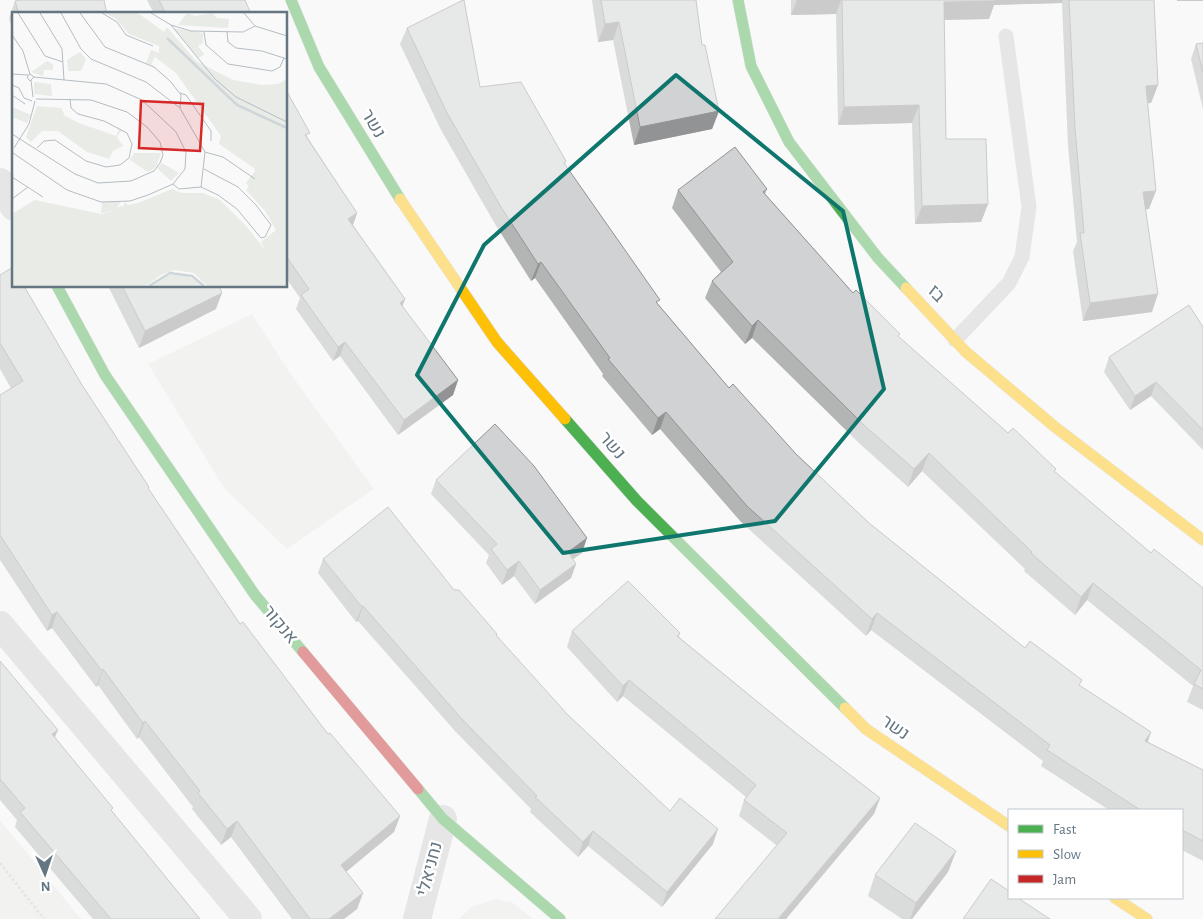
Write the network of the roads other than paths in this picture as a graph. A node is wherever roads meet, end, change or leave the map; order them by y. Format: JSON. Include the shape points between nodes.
{"nodes":[{"id":1,"x":290,"y":0,"type":"edge"},
{"id":2,"x":738,"y":0,"type":"edge"},
{"id":3,"x":1006,"y":36,"type":"dead end"},
{"id":4,"x":0,"y":182,"type":"edge"},
{"id":5,"x":12,"y":203,"type":"edge"},
{"id":6,"x":58,"y":288,"type":"edge"},
{"id":7,"x":955,"y":340,"type":"junction"},
{"id":8,"x":1203,"y":540,"type":"edge"},
{"id":9,"x":0,"y":625,"type":"edge"},
{"id":10,"x":443,"y":819,"type":"junction"},
{"id":11,"x":1008,"y":825,"type":"edge"},
{"id":12,"x":1116,"y":899,"type":"edge"},
{"id":13,"x":248,"y":919,"type":"edge"},
{"id":14,"x":417,"y":919,"type":"edge"},
{"id":15,"x":560,"y":919,"type":"edge"},
{"id":16,"x":1146,"y":919,"type":"edge"}],
"edges":[{"from":1,"to":11,"type":"street","name":"נשר","via":[[319,66],[384,176],[497,342],[636,501],[866,729]]},
{"from":2,"to":7,"type":"street","name":"בז","via":[[751,66],[789,142],[878,258]]},
{"from":3,"to":7,"type":"lane","via":[[1029,207],[1022,257],[1009,283]]},
{"from":4,"to":5,"type":"street"},
{"from":6,"to":10,"type":"street","name":"אנקור","via":[[105,376],[255,595]]},
{"from":7,"to":8,"type":"street","name":"בז","via":[[1055,426]]},
{"from":9,"to":13,"type":"street"},
{"from":10,"to":14,"type":"street","name":"נחניאלי"},
{"from":10,"to":15,"type":"street","name":"אנקור"},
{"from":12,"to":16,"type":"street"}]}
